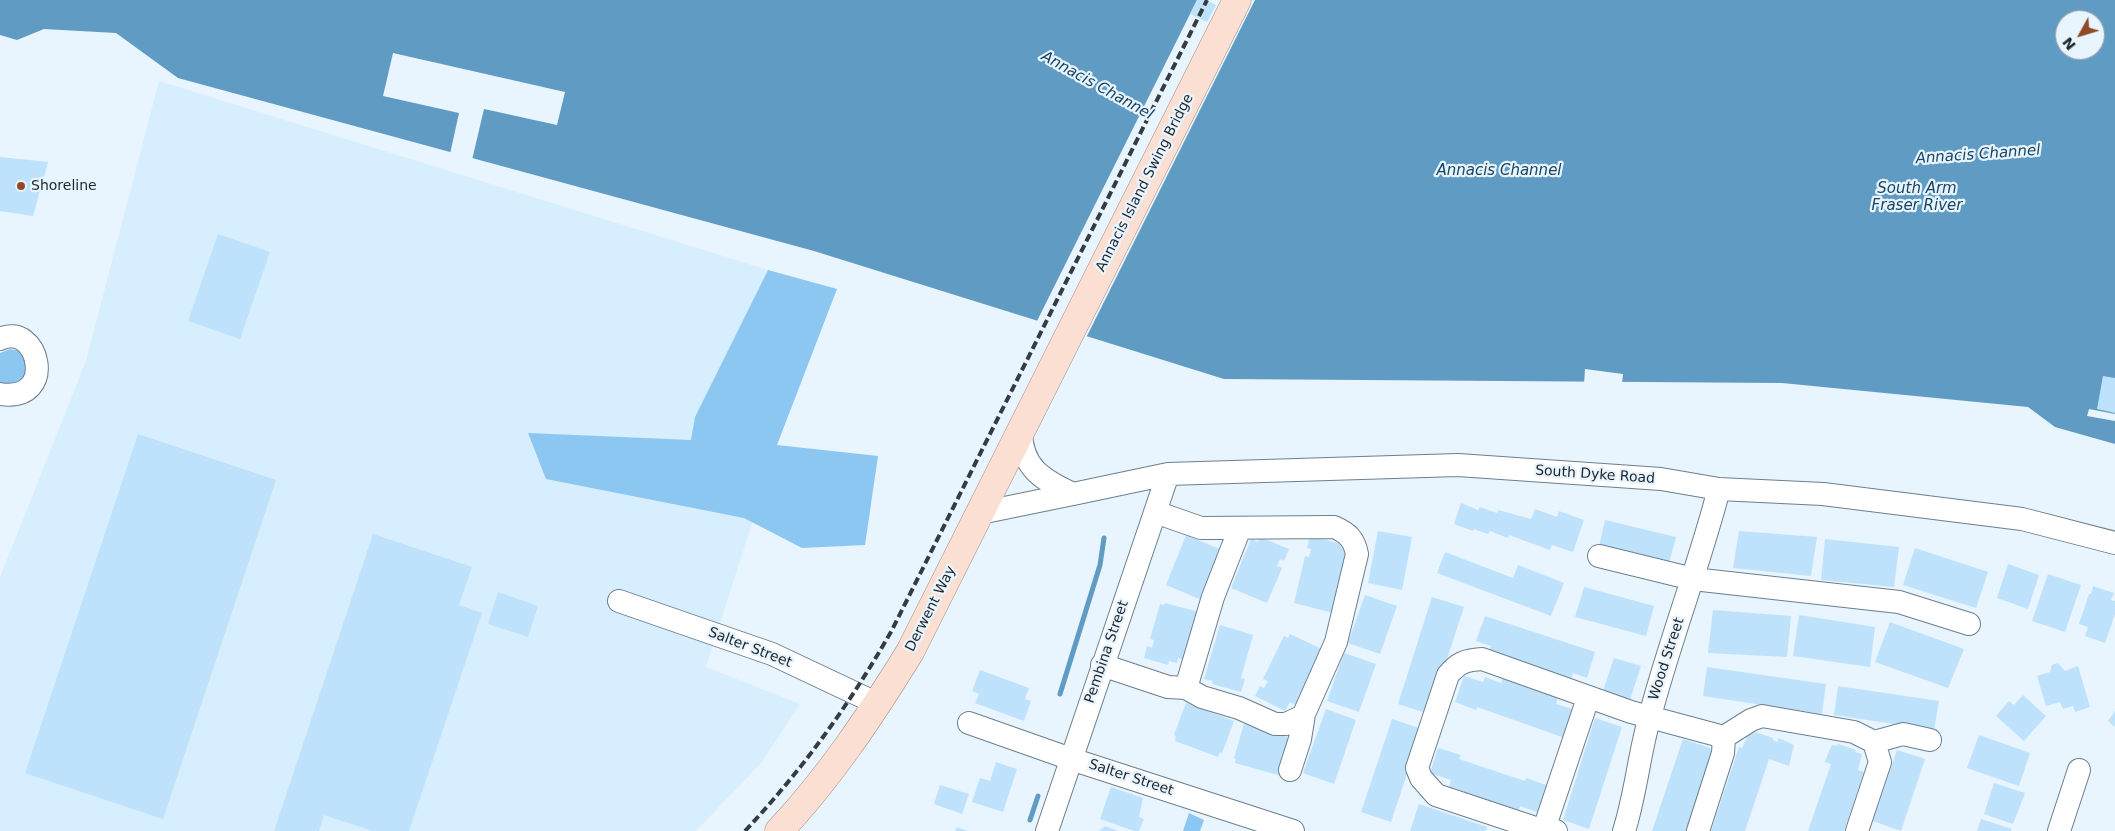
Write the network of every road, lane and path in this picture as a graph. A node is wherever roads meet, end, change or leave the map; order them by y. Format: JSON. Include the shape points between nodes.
{"nodes":[{"id":1,"x":1236,"y":0,"type":"edge"},
{"id":2,"x":0,"y":339,"type":"edge"},
{"id":3,"x":1053,"y":366,"type":"joint"},
{"id":4,"x":0,"y":394,"type":"edge"},
{"id":5,"x":1021,"y":430,"type":"junction"},
{"id":6,"x":1168,"y":474,"type":"junction"},
{"id":7,"x":1719,"y":490,"type":"junction"},
{"id":8,"x":1073,"y":494,"type":"junction"},
{"id":9,"x":980,"y":512,"type":"junction"},
{"id":10,"x":1155,"y":512,"type":"junction"},
{"id":11,"x":1240,"y":528,"type":"junction"},
{"id":12,"x":2115,"y":543,"type":"edge"},
{"id":13,"x":1599,"y":556,"type":"dead end"},
{"id":14,"x":1693,"y":579,"type":"junction"},
{"id":15,"x":619,"y":601,"type":"dead end"},
{"id":16,"x":1969,"y":624,"type":"dead end"},
{"id":17,"x":1102,"y":665,"type":"junction"},
{"id":18,"x":1186,"y":688,"type":"junction"},
{"id":19,"x":1588,"y":698,"type":"junction"},
{"id":20,"x":878,"y":704,"type":"junction"},
{"id":21,"x":1303,"y":716,"type":"junction"},
{"id":22,"x":1649,"y":717,"type":"junction"},
{"id":23,"x":969,"y":723,"type":"dead end"},
{"id":24,"x":1724,"y":737,"type":"junction"},
{"id":25,"x":1930,"y":740,"type":"dead end"},
{"id":26,"x":1874,"y":742,"type":"junction"},
{"id":27,"x":1072,"y":759,"type":"junction"},
{"id":28,"x":1290,"y":770,"type":"dead end"},
{"id":29,"x":2079,"y":770,"type":"dead end"},
{"id":30,"x":1550,"y":830,"type":"edge"},
{"id":31,"x":779,"y":831,"type":"edge"},
{"id":32,"x":1047,"y":831,"type":"edge"},
{"id":33,"x":1293,"y":831,"type":"edge"},
{"id":34,"x":1624,"y":831,"type":"edge"},
{"id":35,"x":1698,"y":831,"type":"edge"},
{"id":36,"x":1857,"y":831,"type":"edge"},
{"id":37,"x":2059,"y":831,"type":"edge"}],
"edges":[{"from":1,"to":3,"type":"main road","name":"Annacis Island Swing Bridge"},
{"from":2,"to":4,"type":"street","via":[[12,336],[21,339],[29,345],[38,362],[34,381],[28,389],[9,396]]},
{"from":3,"to":5,"type":"main road","name":"Derwent Way"},
{"from":5,"to":8,"type":"street","via":[[1021,444],[1033,468],[1042,478]]},
{"from":5,"to":9,"type":"main road","name":"Derwent Way"},
{"from":6,"to":7,"type":"street","name":"South Dyke Road","via":[[1458,465],[1660,480]]},
{"from":6,"to":8,"type":"street","name":"South Dyke Road"},
{"from":6,"to":10,"type":"street","name":"Pembina Street"},
{"from":7,"to":12,"type":"street","name":"South Dyke Road","via":[[1823,494],[2022,519]]},
{"from":7,"to":14,"type":"street","name":"Wood Street"},
{"from":8,"to":9,"type":"street","name":"South Dyke Road"},
{"from":9,"to":20,"type":"main road","name":"Derwent Way","via":[[910,652]]},
{"from":10,"to":11,"type":"street","via":[[1202,528]]},
{"from":10,"to":17,"type":"street","name":"Pembina Street"},
{"from":11,"to":18,"type":"street","via":[[1213,597]]},
{"from":11,"to":21,"type":"street","via":[[1334,527],[1346,532],[1355,542],[1357,554],[1336,642]]},
{"from":13,"to":14,"type":"street"},
{"from":14,"to":16,"type":"street","via":[[1899,602]]},
{"from":14,"to":22,"type":"street","name":"Wood Street"},
{"from":15,"to":20,"type":"street","name":"Salter Street","via":[[772,654]]},
{"from":17,"to":18,"type":"street","via":[[1168,687]]},
{"from":17,"to":27,"type":"street","name":"Pembina Street"},
{"from":18,"to":21,"type":"street","via":[[1275,724],[1286,724]]},
{"from":19,"to":22,"type":"street"},
{"from":19,"to":30,"type":"street"},
{"from":19,"to":30,"type":"street","via":[[1482,659],[1458,663],[1448,675],[1417,768],[1436,795]]},
{"from":20,"to":31,"type":"main road","name":"Derwent Way","via":[[846,751]]},
{"from":21,"to":28,"type":"street","via":[[1300,740]]},
{"from":22,"to":24,"type":"street"},
{"from":22,"to":34,"type":"street","name":"Wood Street"},
{"from":23,"to":27,"type":"street","name":"Salter Street"},
{"from":24,"to":26,"type":"street","via":[[1762,716],[1854,732]]},
{"from":24,"to":35,"type":"street"},
{"from":25,"to":26,"type":"street","via":[[1903,734]]},
{"from":26,"to":36,"type":"street","via":[[1880,762]]},
{"from":27,"to":32,"type":"street","name":"Pembina Street"},
{"from":27,"to":33,"type":"street","name":"Salter Street"},
{"from":29,"to":37,"type":"street"}]}
